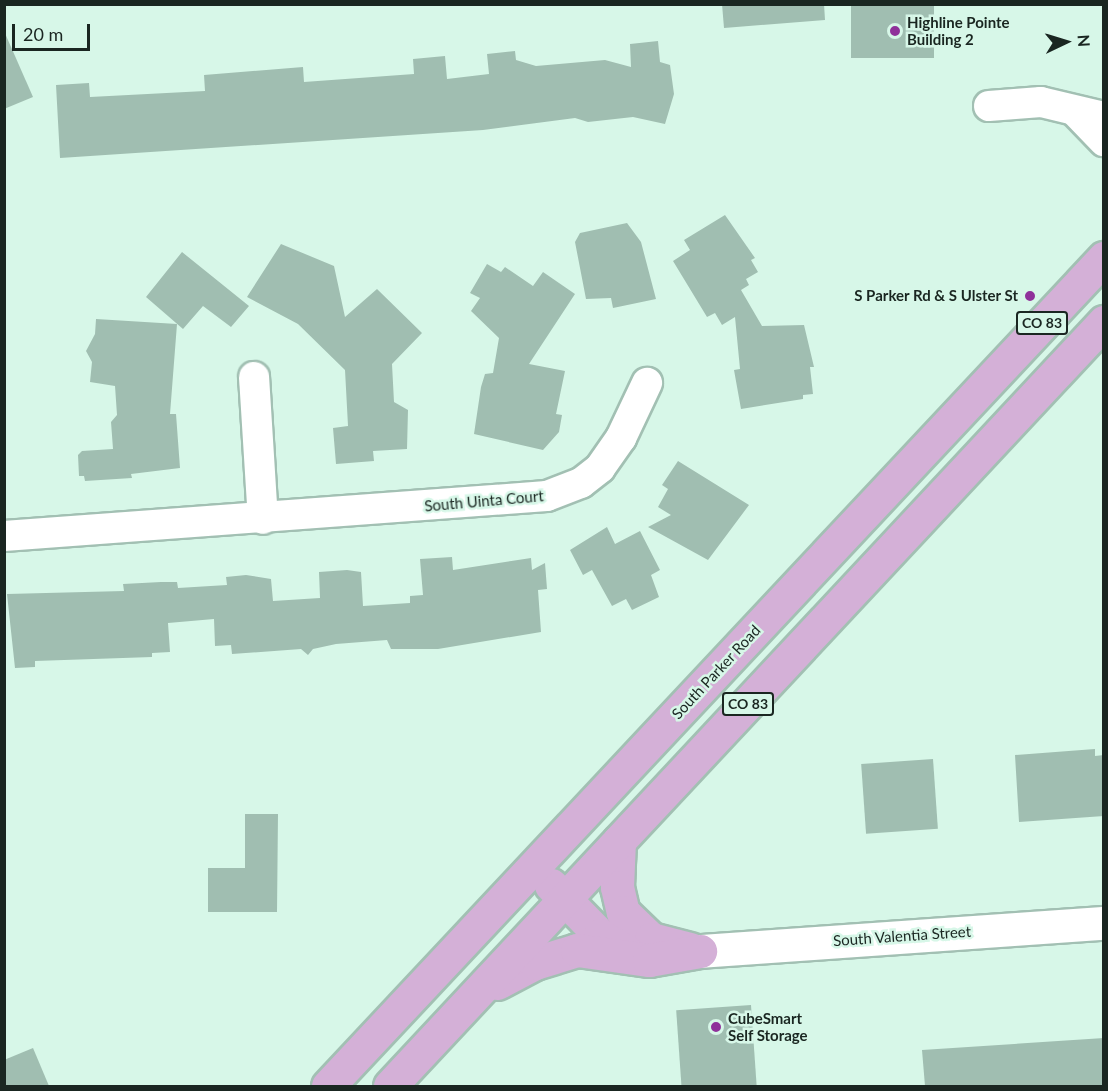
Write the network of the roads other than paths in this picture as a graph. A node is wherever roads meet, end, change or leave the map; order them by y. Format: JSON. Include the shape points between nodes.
{"nodes":[{"id":1,"x":989,"y":106,"type":"dead end"},
{"id":2,"x":1075,"y":111,"type":"junction"},
{"id":3,"x":1104,"y":117,"type":"edge"},
{"id":4,"x":1104,"y":141,"type":"edge"},
{"id":5,"x":1104,"y":258,"type":"edge"},
{"id":6,"x":1104,"y":322,"type":"edge"},
{"id":7,"x":254,"y":377,"type":"dead end"},
{"id":8,"x":647,"y":383,"type":"dead end"},
{"id":9,"x":263,"y":519,"type":"junction"},
{"id":10,"x":4,"y":536,"type":"edge"},
{"id":11,"x":619,"y":841,"type":"junction"},
{"id":12,"x":546,"y":854,"type":"junction"},
{"id":13,"x":563,"y":901,"type":"junction"},
{"id":14,"x":1104,"y":923,"type":"edge"},
{"id":15,"x":700,"y":951,"type":"junction"},
{"id":16,"x":641,"y":959,"type":"junction"},
{"id":17,"x":478,"y":993,"type":"junction"},
{"id":18,"x":328,"y":1086,"type":"edge"},
{"id":19,"x":390,"y":1086,"type":"edge"}],
"edges":[{"from":1,"to":2,"type":"street","via":[[1041,102]]},
{"from":2,"to":3,"type":"street"},
{"from":2,"to":4,"type":"street"},
{"from":5,"to":12,"type":"main road","name":"South Parker Road","number":"CO 83"},
{"from":6,"to":11,"type":"main road","number":"CO 83"},
{"from":7,"to":9,"type":"street"},
{"from":8,"to":9,"type":"street","name":"South Uinta Court","via":[[610,456],[590,477],[565,490],[515,501]]},
{"from":9,"to":10,"type":"street","name":"South Uinta Court"},
{"from":11,"to":13,"type":"main road","number":"CO 83"},
{"from":11,"to":15,"type":"main road","via":[[618,897],[628,919],[651,939]]},
{"from":12,"to":13,"type":"main road","via":[[548,878]]},
{"from":12,"to":18,"type":"main road","name":"South Parker Road","number":"CO 83"},
{"from":13,"to":16,"type":"main road","via":[[610,943]]},
{"from":13,"to":17,"type":"main road","number":"CO 83"},
{"from":14,"to":15,"type":"street","name":"South Valentia Street"},
{"from":15,"to":16,"type":"main road"},
{"from":16,"to":17,"type":"main road","via":[[577,950],[535,963]]},
{"from":17,"to":19,"type":"main road","number":"CO 83"}]}
